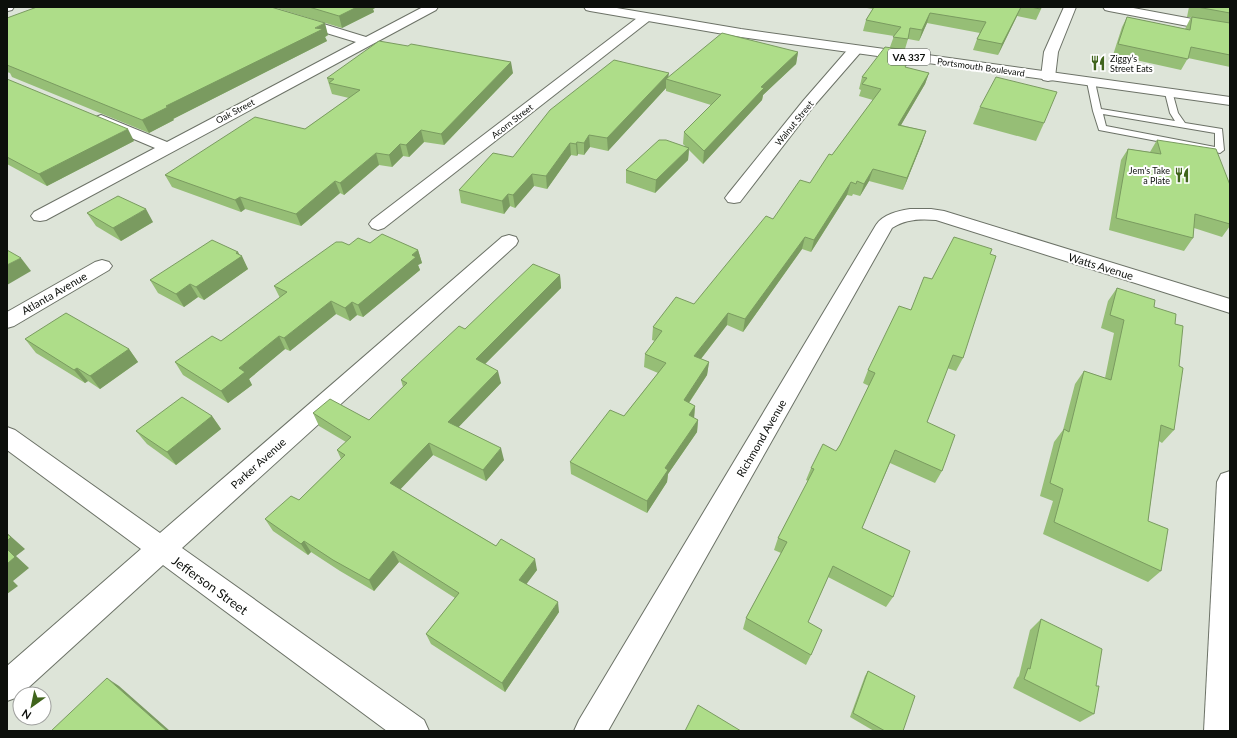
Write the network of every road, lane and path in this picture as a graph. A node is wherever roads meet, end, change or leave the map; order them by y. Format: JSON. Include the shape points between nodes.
{"nodes":[{"id":1,"x":255,"y":7,"type":"edge"},
{"id":2,"x":432,"y":7,"type":"edge"},
{"id":3,"x":590,"y":7,"type":"edge"},
{"id":4,"x":1070,"y":7,"type":"edge"},
{"id":5,"x":1109,"y":7,"type":"edge"},
{"id":6,"x":20,"y":14,"type":"edge"},
{"id":7,"x":7,"y":18,"type":"edge"},
{"id":8,"x":645,"y":18,"type":"junction"},
{"id":9,"x":1230,"y":30,"type":"edge"},
{"id":10,"x":366,"y":42,"type":"junction"},
{"id":11,"x":855,"y":50,"type":"junction"},
{"id":12,"x":1048,"y":77,"type":"junction"},
{"id":13,"x":1091,"y":82,"type":"junction"},
{"id":14,"x":1169,"y":93,"type":"junction"},
{"id":15,"x":1230,"y":101,"type":"edge"},
{"id":16,"x":1097,"y":111,"type":"junction"},
{"id":17,"x":87,"y":114,"type":"edge"},
{"id":18,"x":1182,"y":125,"type":"junction"},
{"id":19,"x":167,"y":148,"type":"junction"},
{"id":20,"x":734,"y":198,"type":"dead end"},
{"id":21,"x":40,"y":216,"type":"dead end"},
{"id":22,"x":378,"y":224,"type":"dead end"},
{"id":23,"x":972,"y":226,"type":"joint"},
{"id":24,"x":509,"y":241,"type":"dead end"},
{"id":25,"x":102,"y":266,"type":"dead end"},
{"id":26,"x":1230,"y":306,"type":"edge"},
{"id":27,"x":7,"y":321,"type":"edge"},
{"id":28,"x":7,"y":437,"type":"edge"},
{"id":29,"x":1230,"y":482,"type":"edge"},
{"id":30,"x":161,"y":549,"type":"junction"},
{"id":31,"x":7,"y":686,"type":"edge"},
{"id":32,"x":413,"y":731,"type":"edge"},
{"id":33,"x":590,"y":731,"type":"edge"},
{"id":34,"x":1220,"y":731,"type":"edge"}],
"edges":[{"from":1,"to":10,"type":"street"},
{"from":2,"to":10,"type":"street","name":"Oak Street"},
{"from":3,"to":8,"type":"street","name":"Portsmouth Boulevard","number":"VA 337"},
{"from":4,"to":12,"type":"street","via":[[1051,52]]},
{"from":5,"to":9,"type":"street"},
{"from":6,"to":7,"type":"street"},
{"from":8,"to":11,"type":"street","name":"Portsmouth Boulevard","number":"VA 337"},
{"from":8,"to":22,"type":"street","name":"Acorn Street"},
{"from":10,"to":19,"type":"street","name":"Oak Street"},
{"from":11,"to":12,"type":"street","name":"Portsmouth Boulevard","number":"VA 337"},
{"from":11,"to":20,"type":"street","name":"Walnut Street","via":[[808,104]]},
{"from":12,"to":13,"type":"street","name":"Portsmouth Boulevard","number":"VA 337"},
{"from":13,"to":14,"type":"street","name":"Portsmouth Boulevard","number":"VA 337"},
{"from":13,"to":16,"type":"lane"},
{"from":14,"to":15,"type":"street","name":"Portsmouth Boulevard","number":"VA 337"},
{"from":14,"to":18,"type":"lane","via":[[1174,113]]},
{"from":16,"to":18,"type":"lane"},
{"from":16,"to":18,"type":"lane","via":[[1102,128],[1220,150],[1219,131]]},
{"from":17,"to":19,"type":"street"},
{"from":19,"to":21,"type":"street","name":"Oak Street"},
{"from":23,"to":26,"type":"street","name":"Watts Avenue"},
{"from":23,"to":33,"type":"street","name":"Richmond Avenue","via":[[938,215],[920,213],[903,215],[885,225]]},
{"from":24,"to":30,"type":"street","name":"Parker Avenue"},
{"from":25,"to":27,"type":"street","name":"Atlanta Avenue"},
{"from":28,"to":30,"type":"street","name":"Jefferson Street"},
{"from":29,"to":34,"type":"street"},
{"from":30,"to":31,"type":"street","name":"Parker Avenue"},
{"from":30,"to":32,"type":"street","name":"Jefferson Street"}]}
